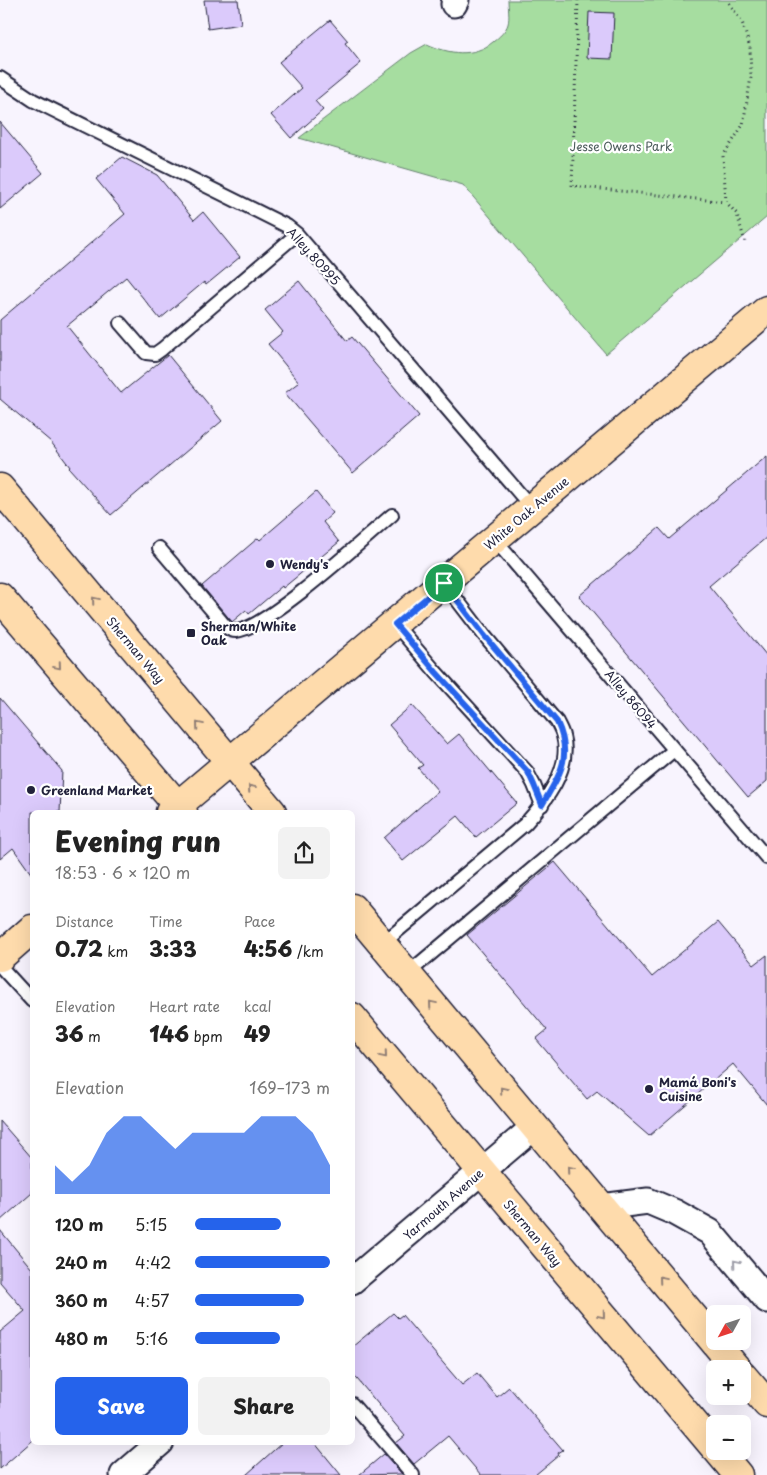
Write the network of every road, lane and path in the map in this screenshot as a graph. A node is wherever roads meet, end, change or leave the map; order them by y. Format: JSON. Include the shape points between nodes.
{"nodes":[{"id":1,"x":578,"y":0,"type":"edge"},
{"id":2,"x":727,"y":0,"type":"edge"},
{"id":3,"x":0,"y":78,"type":"edge"},
{"id":4,"x":726,"y":202,"type":"junction"},
{"id":5,"x":297,"y":234,"type":"junction"},
{"id":6,"x":745,"y":242,"type":"dead end"},
{"id":7,"x":767,"y":310,"type":"edge"},
{"id":8,"x":120,"y":323,"type":"dead end"},
{"id":9,"x":0,"y":488,"type":"edge"},
{"id":10,"x":532,"y":508,"type":"junction"},
{"id":11,"x":392,"y":515,"type":"dead end"},
{"id":12,"x":494,"y":539,"type":"junction"},
{"id":13,"x":159,"y":548,"type":"dead end"},
{"id":14,"x":444,"y":583,"type":"junction"},
{"id":15,"x":0,"y":597,"type":"edge"},
{"id":16,"x":395,"y":624,"type":"junction"},
{"id":17,"x":674,"y":750,"type":"junction"},
{"id":18,"x":230,"y":763,"type":"junction"},
{"id":19,"x":542,"y":805,"type":"junction"},
{"id":20,"x":177,"y":810,"type":"edge"},
{"id":21,"x":270,"y":810,"type":"edge"},
{"id":22,"x":767,"y":858,"type":"edge"},
{"id":23,"x":355,"y":912,"type":"edge"},
{"id":24,"x":30,"y":931,"type":"edge"},
{"id":25,"x":382,"y":944,"type":"junction"},
{"id":26,"x":0,"y":957,"type":"edge"},
{"id":27,"x":0,"y":966,"type":"edge"},
{"id":28,"x":407,"y":974,"type":"junction"},
{"id":29,"x":30,"y":999,"type":"edge"},
{"id":30,"x":355,"y":1021,"type":"edge"},
{"id":31,"x":534,"y":1127,"type":"junction"},
{"id":32,"x":481,"y":1172,"type":"junction"},
{"id":33,"x":601,"y":1207,"type":"junction"},
{"id":34,"x":355,"y":1278,"type":"edge"},
{"id":35,"x":767,"y":1300,"type":"edge"},
{"id":36,"x":729,"y":1360,"type":"edge"},
{"id":37,"x":751,"y":1385,"type":"edge"},
{"id":38,"x":767,"y":1404,"type":"edge"},
{"id":39,"x":355,"y":1407,"type":"edge"},
{"id":40,"x":706,"y":1437,"type":"edge"},
{"id":41,"x":158,"y":1445,"type":"edge"},
{"id":42,"x":726,"y":1460,"type":"edge"},
{"id":43,"x":123,"y":1475,"type":"edge"},
{"id":44,"x":413,"y":1475,"type":"edge"},
{"id":45,"x":738,"y":1475,"type":"edge"}],
"edges":[{"from":1,"to":4,"type":"path","via":[[572,186]]},
{"from":2,"to":4,"type":"path","via":[[742,22],[750,48],[751,77],[743,125],[723,156]]},
{"from":3,"to":5,"type":"lane","name":"Alley 80995","via":[[33,100],[287,226]]},
{"from":4,"to":6,"type":"path","via":[[738,214]]},
{"from":5,"to":8,"type":"lane","via":[[155,354],[146,353]]},
{"from":5,"to":10,"type":"lane","name":"Alley 80995"},
{"from":7,"to":10,"type":"main road","name":"White Oak Avenue"},
{"from":18,"to":9,"type":"main road","name":"Sherman Way","one_way":true},
{"from":10,"to":12,"type":"main road","name":"White Oak Avenue"},
{"from":11,"to":13,"type":"lane","via":[[282,607],[237,631],[228,629],[220,621]]},
{"from":12,"to":14,"type":"main road","name":"White Oak Avenue"},
{"from":12,"to":17,"type":"lane","name":"Alley 86094"},
{"from":14,"to":16,"type":"main road","name":"White Oak Avenue"},
{"from":14,"to":19,"type":"lane","via":[[557,722],[564,737],[565,758],[559,777]]},
{"from":15,"to":20,"type":"main road","one_way":true},
{"from":16,"to":18,"type":"main road","name":"White Oak Avenue"},
{"from":16,"to":19,"type":"lane","via":[[528,772]]},
{"from":17,"to":22,"type":"lane","name":"Alley 86094"},
{"from":17,"to":28,"type":"lane"},
{"from":18,"to":20,"type":"main road","name":"White Oak Avenue"},
{"from":21,"to":18,"type":"main road","name":"Sherman Way","one_way":true},
{"from":19,"to":25,"type":"lane","via":[[525,824]]},
{"from":23,"to":25,"type":"main road"},
{"from":24,"to":26,"type":"main road"},
{"from":25,"to":28,"type":"main road"},
{"from":27,"to":29,"type":"lane"},
{"from":31,"to":28,"type":"main road","one_way":true},
{"from":30,"to":32,"type":"main road","name":"Sherman Way","one_way":true},
{"from":31,"to":32,"type":"street","name":"Yarmouth Avenue"},
{"from":33,"to":31,"type":"main road","one_way":true},
{"from":32,"to":34,"type":"street","name":"Yarmouth Avenue"},
{"from":32,"to":40,"type":"main road","name":"Sherman Way","one_way":true},
{"from":35,"to":33,"type":"street","one_way":true,"via":[[710,1232],[648,1201]]},
{"from":36,"to":33,"type":"main road","one_way":true},
{"from":37,"to":38,"type":"main road"},
{"from":39,"to":44,"type":"lane"},
{"from":41,"to":43,"type":"street"},
{"from":42,"to":45,"type":"main road"}]}
